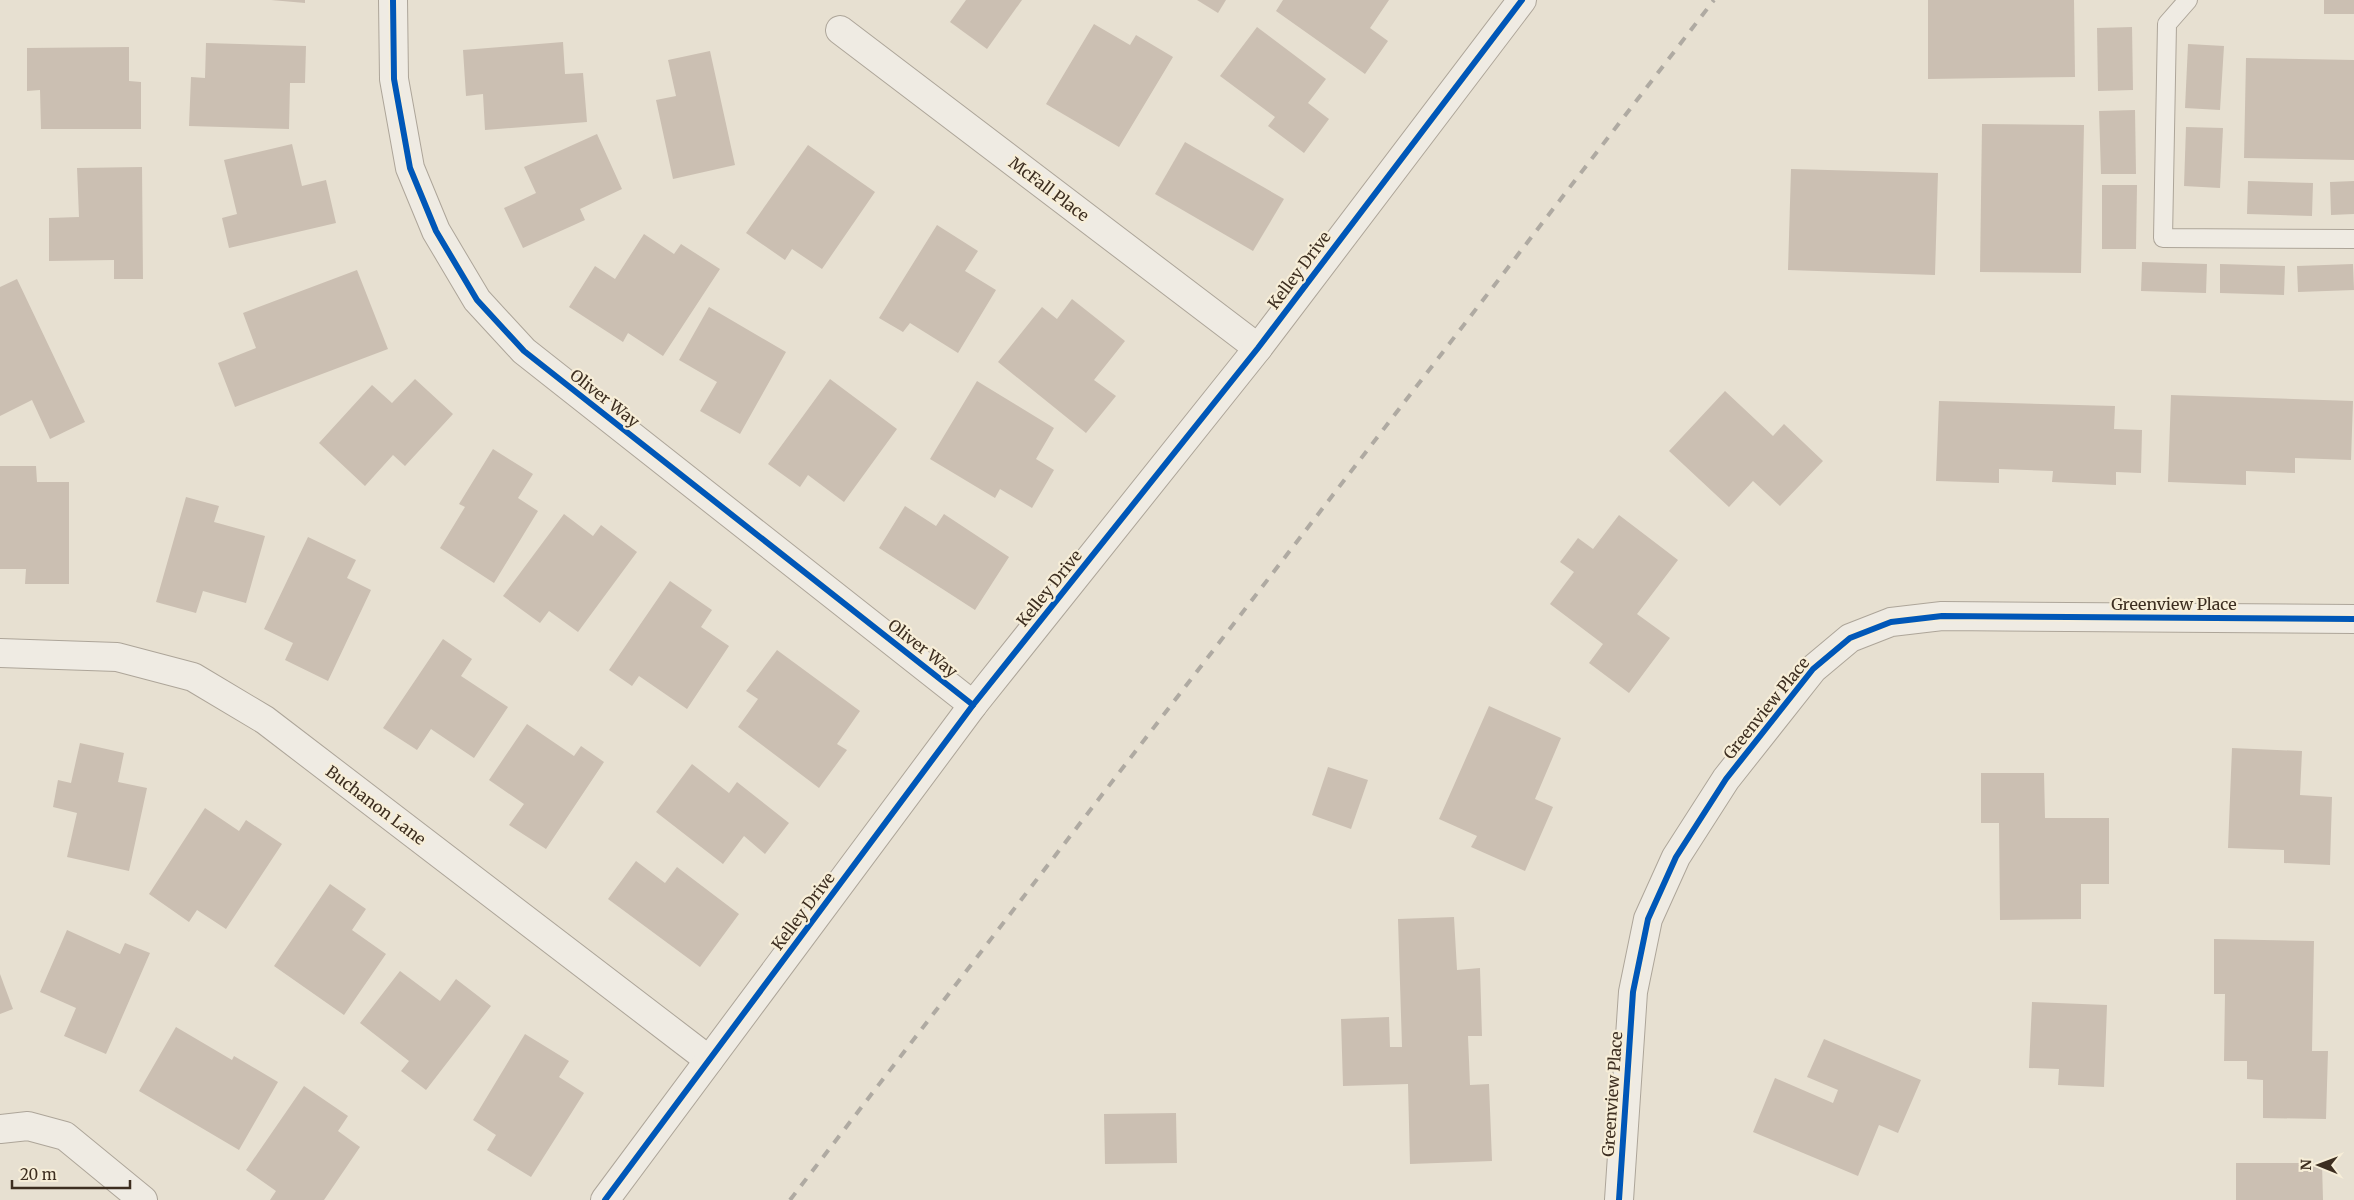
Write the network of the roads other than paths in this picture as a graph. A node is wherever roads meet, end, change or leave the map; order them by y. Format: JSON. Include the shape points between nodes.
{"nodes":[{"id":1,"x":393,"y":0,"type":"edge"},
{"id":2,"x":1522,"y":0,"type":"edge"},
{"id":3,"x":2188,"y":0,"type":"edge"},
{"id":4,"x":840,"y":30,"type":"dead end"},
{"id":5,"x":2354,"y":239,"type":"edge"},
{"id":6,"x":1258,"y":348,"type":"junction"},
{"id":7,"x":2354,"y":619,"type":"edge"},
{"id":8,"x":0,"y":653,"type":"edge"},
{"id":9,"x":973,"y":705,"type":"junction"},
{"id":10,"x":709,"y":1060,"type":"junction"},
{"id":11,"x":0,"y":1129,"type":"edge"},
{"id":12,"x":143,"y":1200,"type":"edge"},
{"id":13,"x":605,"y":1200,"type":"edge"},
{"id":14,"x":1619,"y":1200,"type":"edge"}],
"edges":[{"from":1,"to":9,"type":"street","name":"Oliver Way","via":[[394,79],[410,168],[436,231],[477,300],[524,351]]},
{"from":2,"to":6,"type":"street","name":"Kelley Drive"},
{"from":3,"to":5,"type":"lane","via":[[2167,24],[2163,238]]},
{"from":4,"to":6,"type":"street","name":"McFall Place"},
{"from":6,"to":9,"type":"street","name":"Kelley Drive"},
{"from":7,"to":14,"type":"street","name":"Greenview Place","via":[[1942,616],[1891,622],[1850,638],[1813,669],[1726,779],[1676,857],[1648,919],[1633,992]]},
{"from":8,"to":10,"type":"street","name":"Buchanon Lane","via":[[117,657],[193,677],[265,720]]},
{"from":9,"to":10,"type":"street","name":"Kelley Drive"},
{"from":10,"to":13,"type":"street","name":"Kelley Drive"},
{"from":11,"to":12,"type":"street","via":[[28,1126],[65,1136]]}]}
